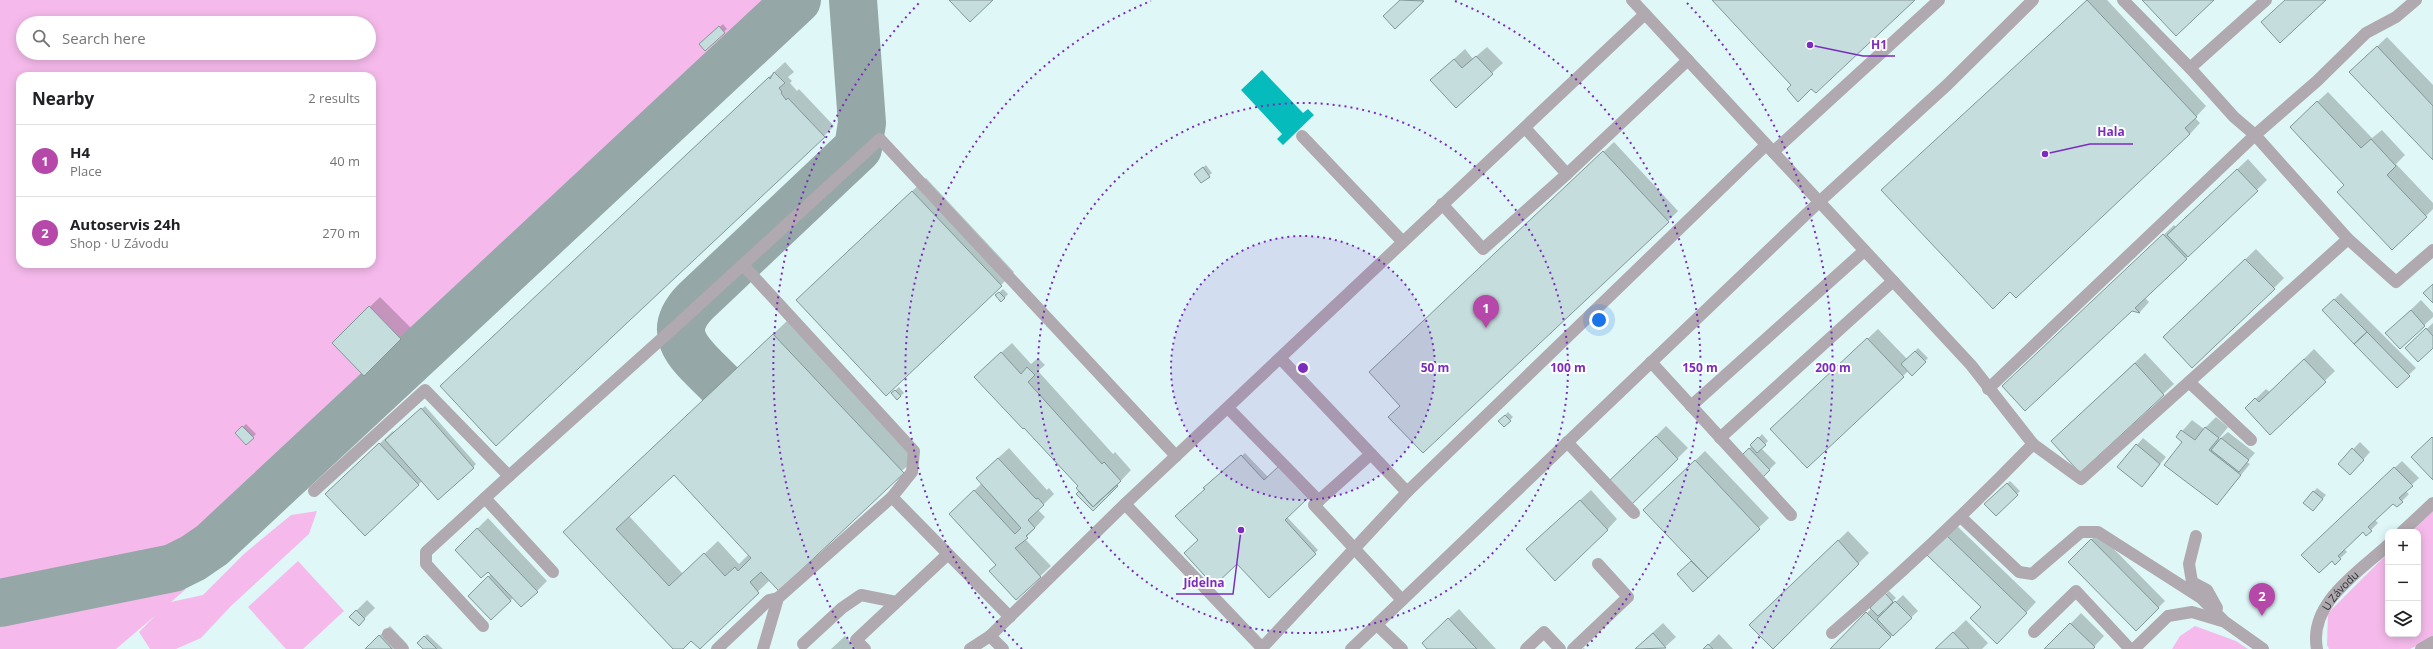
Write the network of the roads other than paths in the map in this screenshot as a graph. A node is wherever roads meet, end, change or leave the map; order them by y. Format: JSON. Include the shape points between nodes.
{"nodes":[{"id":1,"x":1632,"y":0,"type":"edge"},
{"id":2,"x":1939,"y":0,"type":"edge"},
{"id":3,"x":2033,"y":0,"type":"edge"},
{"id":4,"x":2123,"y":0,"type":"edge"},
{"id":5,"x":2266,"y":0,"type":"edge"},
{"id":6,"x":2416,"y":0,"type":"edge"},
{"id":7,"x":1645,"y":14,"type":"junction"},
{"id":8,"x":1688,"y":60,"type":"junction"},
{"id":9,"x":2190,"y":68,"type":"junction"},
{"id":10,"x":1525,"y":128,"type":"junction"},
{"id":11,"x":2255,"y":135,"type":"junction"},
{"id":12,"x":1302,"y":136,"type":"dead end"},
{"id":13,"x":1770,"y":148,"type":"junction"},
{"id":14,"x":1567,"y":174,"type":"junction"},
{"id":15,"x":1819,"y":202,"type":"junction"},
{"id":16,"x":1442,"y":204,"type":"junction"},
{"id":17,"x":2348,"y":239,"type":"junction"},
{"id":18,"x":1402,"y":241,"type":"junction"},
{"id":19,"x":2433,"y":250,"type":"edge"},
{"id":20,"x":1864,"y":251,"type":"junction"},
{"id":21,"x":743,"y":265,"type":"junction"},
{"id":22,"x":1893,"y":282,"type":"junction"},
{"id":23,"x":1281,"y":359,"type":"junction"},
{"id":24,"x":1651,"y":362,"type":"junction"},
{"id":25,"x":2189,"y":382,"type":"junction"},
{"id":26,"x":1988,"y":389,"type":"junction"},
{"id":27,"x":1691,"y":406,"type":"junction"},
{"id":28,"x":1228,"y":408,"type":"junction"},
{"id":29,"x":1720,"y":438,"type":"junction"},
{"id":30,"x":2251,"y":440,"type":"dead end"},
{"id":31,"x":1568,"y":442,"type":"junction"},
{"id":32,"x":2033,"y":444,"type":"junction"},
{"id":33,"x":1371,"y":454,"type":"junction"},
{"id":34,"x":1176,"y":456,"type":"junction"},
{"id":35,"x":509,"y":476,"type":"junction"},
{"id":36,"x":314,"y":491,"type":"dead end"},
{"id":37,"x":1407,"y":492,"type":"junction"},
{"id":38,"x":892,"y":497,"type":"junction"},
{"id":39,"x":485,"y":498,"type":"junction"},
{"id":40,"x":1318,"y":501,"type":"junction"},
{"id":41,"x":2433,"y":503,"type":"edge"},
{"id":42,"x":1125,"y":504,"type":"junction"},
{"id":43,"x":1634,"y":513,"type":"dead end"},
{"id":44,"x":1791,"y":515,"type":"dead end"},
{"id":45,"x":1964,"y":520,"type":"dead end"},
{"id":46,"x":2405,"y":529,"type":"edge"},
{"id":47,"x":2196,"y":536,"type":"dead end"},
{"id":48,"x":2385,"y":548,"type":"edge"},
{"id":49,"x":1354,"y":550,"type":"junction"},
{"id":50,"x":948,"y":554,"type":"junction"},
{"id":51,"x":1598,"y":564,"type":"dead end"},
{"id":52,"x":552,"y":572,"type":"dead end"},
{"id":53,"x":778,"y":598,"type":"junction"},
{"id":54,"x":1402,"y":600,"type":"junction"},
{"id":55,"x":896,"y":602,"type":"junction"},
{"id":56,"x":1010,"y":617,"type":"junction"},
{"id":57,"x":2225,"y":622,"type":"junction"},
{"id":58,"x":1377,"y":625,"type":"junction"},
{"id":59,"x":483,"y":626,"type":"dead end"},
{"id":60,"x":2034,"y":632,"type":"dead end"},
{"id":61,"x":1832,"y":633,"type":"dead end"},
{"id":62,"x":388,"y":634,"type":"dead end"},
{"id":63,"x":990,"y":636,"type":"junction"},
{"id":64,"x":2433,"y":642,"type":"edge"},
{"id":65,"x":803,"y":644,"type":"dead end"},
{"id":66,"x":1354,"y":648,"type":"edge"},
{"id":67,"x":403,"y":649,"type":"edge"},
{"id":68,"x":717,"y":649,"type":"edge"},
{"id":69,"x":763,"y":649,"type":"edge"},
{"id":70,"x":865,"y":649,"type":"edge"},
{"id":71,"x":970,"y":649,"type":"edge"},
{"id":72,"x":1003,"y":649,"type":"edge"},
{"id":73,"x":1262,"y":649,"type":"edge"},
{"id":74,"x":1402,"y":649,"type":"edge"},
{"id":75,"x":1526,"y":649,"type":"edge"},
{"id":76,"x":1560,"y":649,"type":"edge"},
{"id":77,"x":1573,"y":649,"type":"edge"},
{"id":78,"x":2130,"y":649,"type":"edge"},
{"id":79,"x":2134,"y":649,"type":"edge"},
{"id":80,"x":2263,"y":649,"type":"edge"},
{"id":81,"x":2317,"y":649,"type":"edge"},
{"id":82,"x":2421,"y":649,"type":"edge"}],
"edges":[{"from":1,"to":7,"type":"street"},
{"from":2,"to":13,"type":"street"},
{"from":3,"to":15,"type":"street","via":[[1947,85]]},
{"from":4,"to":9,"type":"street"},
{"from":5,"to":9,"type":"street"},
{"from":6,"to":11,"type":"street","via":[[2396,17],[2366,33],[2317,81]]},
{"from":7,"to":8,"type":"street"},
{"from":7,"to":10,"type":"street"},
{"from":8,"to":13,"type":"street"},
{"from":8,"to":14,"type":"street"},
{"from":9,"to":11,"type":"street","via":[[2234,117]]},
{"from":10,"to":14,"type":"street"},
{"from":10,"to":16,"type":"street"},
{"from":11,"to":17,"type":"street"},
{"from":11,"to":26,"type":"street"},
{"from":12,"to":18,"type":"street"},
{"from":13,"to":15,"type":"street"},
{"from":13,"to":37,"type":"street"},
{"from":14,"to":16,"type":"street","via":[[1483,248]]},
{"from":15,"to":20,"type":"street"},
{"from":15,"to":24,"type":"street"},
{"from":16,"to":18,"type":"street"},
{"from":17,"to":19,"type":"street","via":[[2396,282]]},
{"from":17,"to":25,"type":"street"},
{"from":18,"to":23,"type":"street"},
{"from":20,"to":22,"type":"street"},
{"from":20,"to":27,"type":"street"},
{"from":21,"to":34,"type":"street","via":[[880,139]]},
{"from":21,"to":35,"type":"street"},
{"from":21,"to":38,"type":"street","via":[[914,451],[912,472]]},
{"from":22,"to":26,"type":"street","via":[[1970,365]]},
{"from":22,"to":29,"type":"street"},
{"from":23,"to":28,"type":"street"},
{"from":23,"to":33,"type":"street"},
{"from":24,"to":27,"type":"street"},
{"from":24,"to":31,"type":"street"},
{"from":25,"to":30,"type":"street"},
{"from":25,"to":32,"type":"street","via":[[2081,479]]},
{"from":26,"to":32,"type":"street"},
{"from":27,"to":29,"type":"street"},
{"from":28,"to":34,"type":"street"},
{"from":28,"to":40,"type":"street"},
{"from":29,"to":44,"type":"street"},
{"from":31,"to":43,"type":"street"},
{"from":31,"to":54,"type":"street"},
{"from":32,"to":61,"type":"street","via":[[1902,573]]},
{"from":33,"to":37,"type":"street"},
{"from":33,"to":40,"type":"street"},
{"from":34,"to":42,"type":"street"},
{"from":35,"to":36,"type":"street","via":[[425,390]]},
{"from":35,"to":39,"type":"street"},
{"from":37,"to":49,"type":"street"},
{"from":38,"to":50,"type":"street"},
{"from":38,"to":53,"type":"street"},
{"from":39,"to":52,"type":"street"},
{"from":39,"to":59,"type":"street","via":[[426,552],[426,564]]},
{"from":40,"to":49,"type":"street","via":[[1314,506]]},
{"from":41,"to":46,"type":"street"},
{"from":42,"to":56,"type":"street"},
{"from":42,"to":73,"type":"street"},
{"from":45,"to":57,"type":"street","via":[[2019,572],[2032,574],[2082,532],[2098,532],[2201,598]]},
{"from":47,"to":57,"type":"street","via":[[2189,564],[2192,582],[2207,590]]},
{"from":48,"to":81,"type":"street","name":"U Závodu","via":[[2332,596],[2322,610],[2317,627]]},
{"from":49,"to":54,"type":"street"},
{"from":49,"to":73,"type":"street"},
{"from":50,"to":55,"type":"street"},
{"from":50,"to":56,"type":"street"},
{"from":51,"to":77,"type":"street","via":[[1628,597]]},
{"from":53,"to":68,"type":"street","via":[[769,600]]},
{"from":53,"to":69,"type":"street"},
{"from":54,"to":58,"type":"street"},
{"from":55,"to":65,"type":"street","via":[[861,595],[842,608]]},
{"from":55,"to":70,"type":"street","via":[[856,640]]},
{"from":56,"to":63,"type":"street"},
{"from":57,"to":79,"type":"street","via":[[2192,612],[2168,616]]},
{"from":57,"to":80,"type":"street"},
{"from":58,"to":66,"type":"street"},
{"from":58,"to":74,"type":"street"},
{"from":60,"to":78,"type":"street","via":[[2076,591]]},
{"from":62,"to":67,"type":"street"},
{"from":63,"to":71,"type":"street"},
{"from":63,"to":72,"type":"street"},
{"from":64,"to":82,"type":"street"},
{"from":75,"to":76,"type":"street","via":[[1544,632]]}]}
